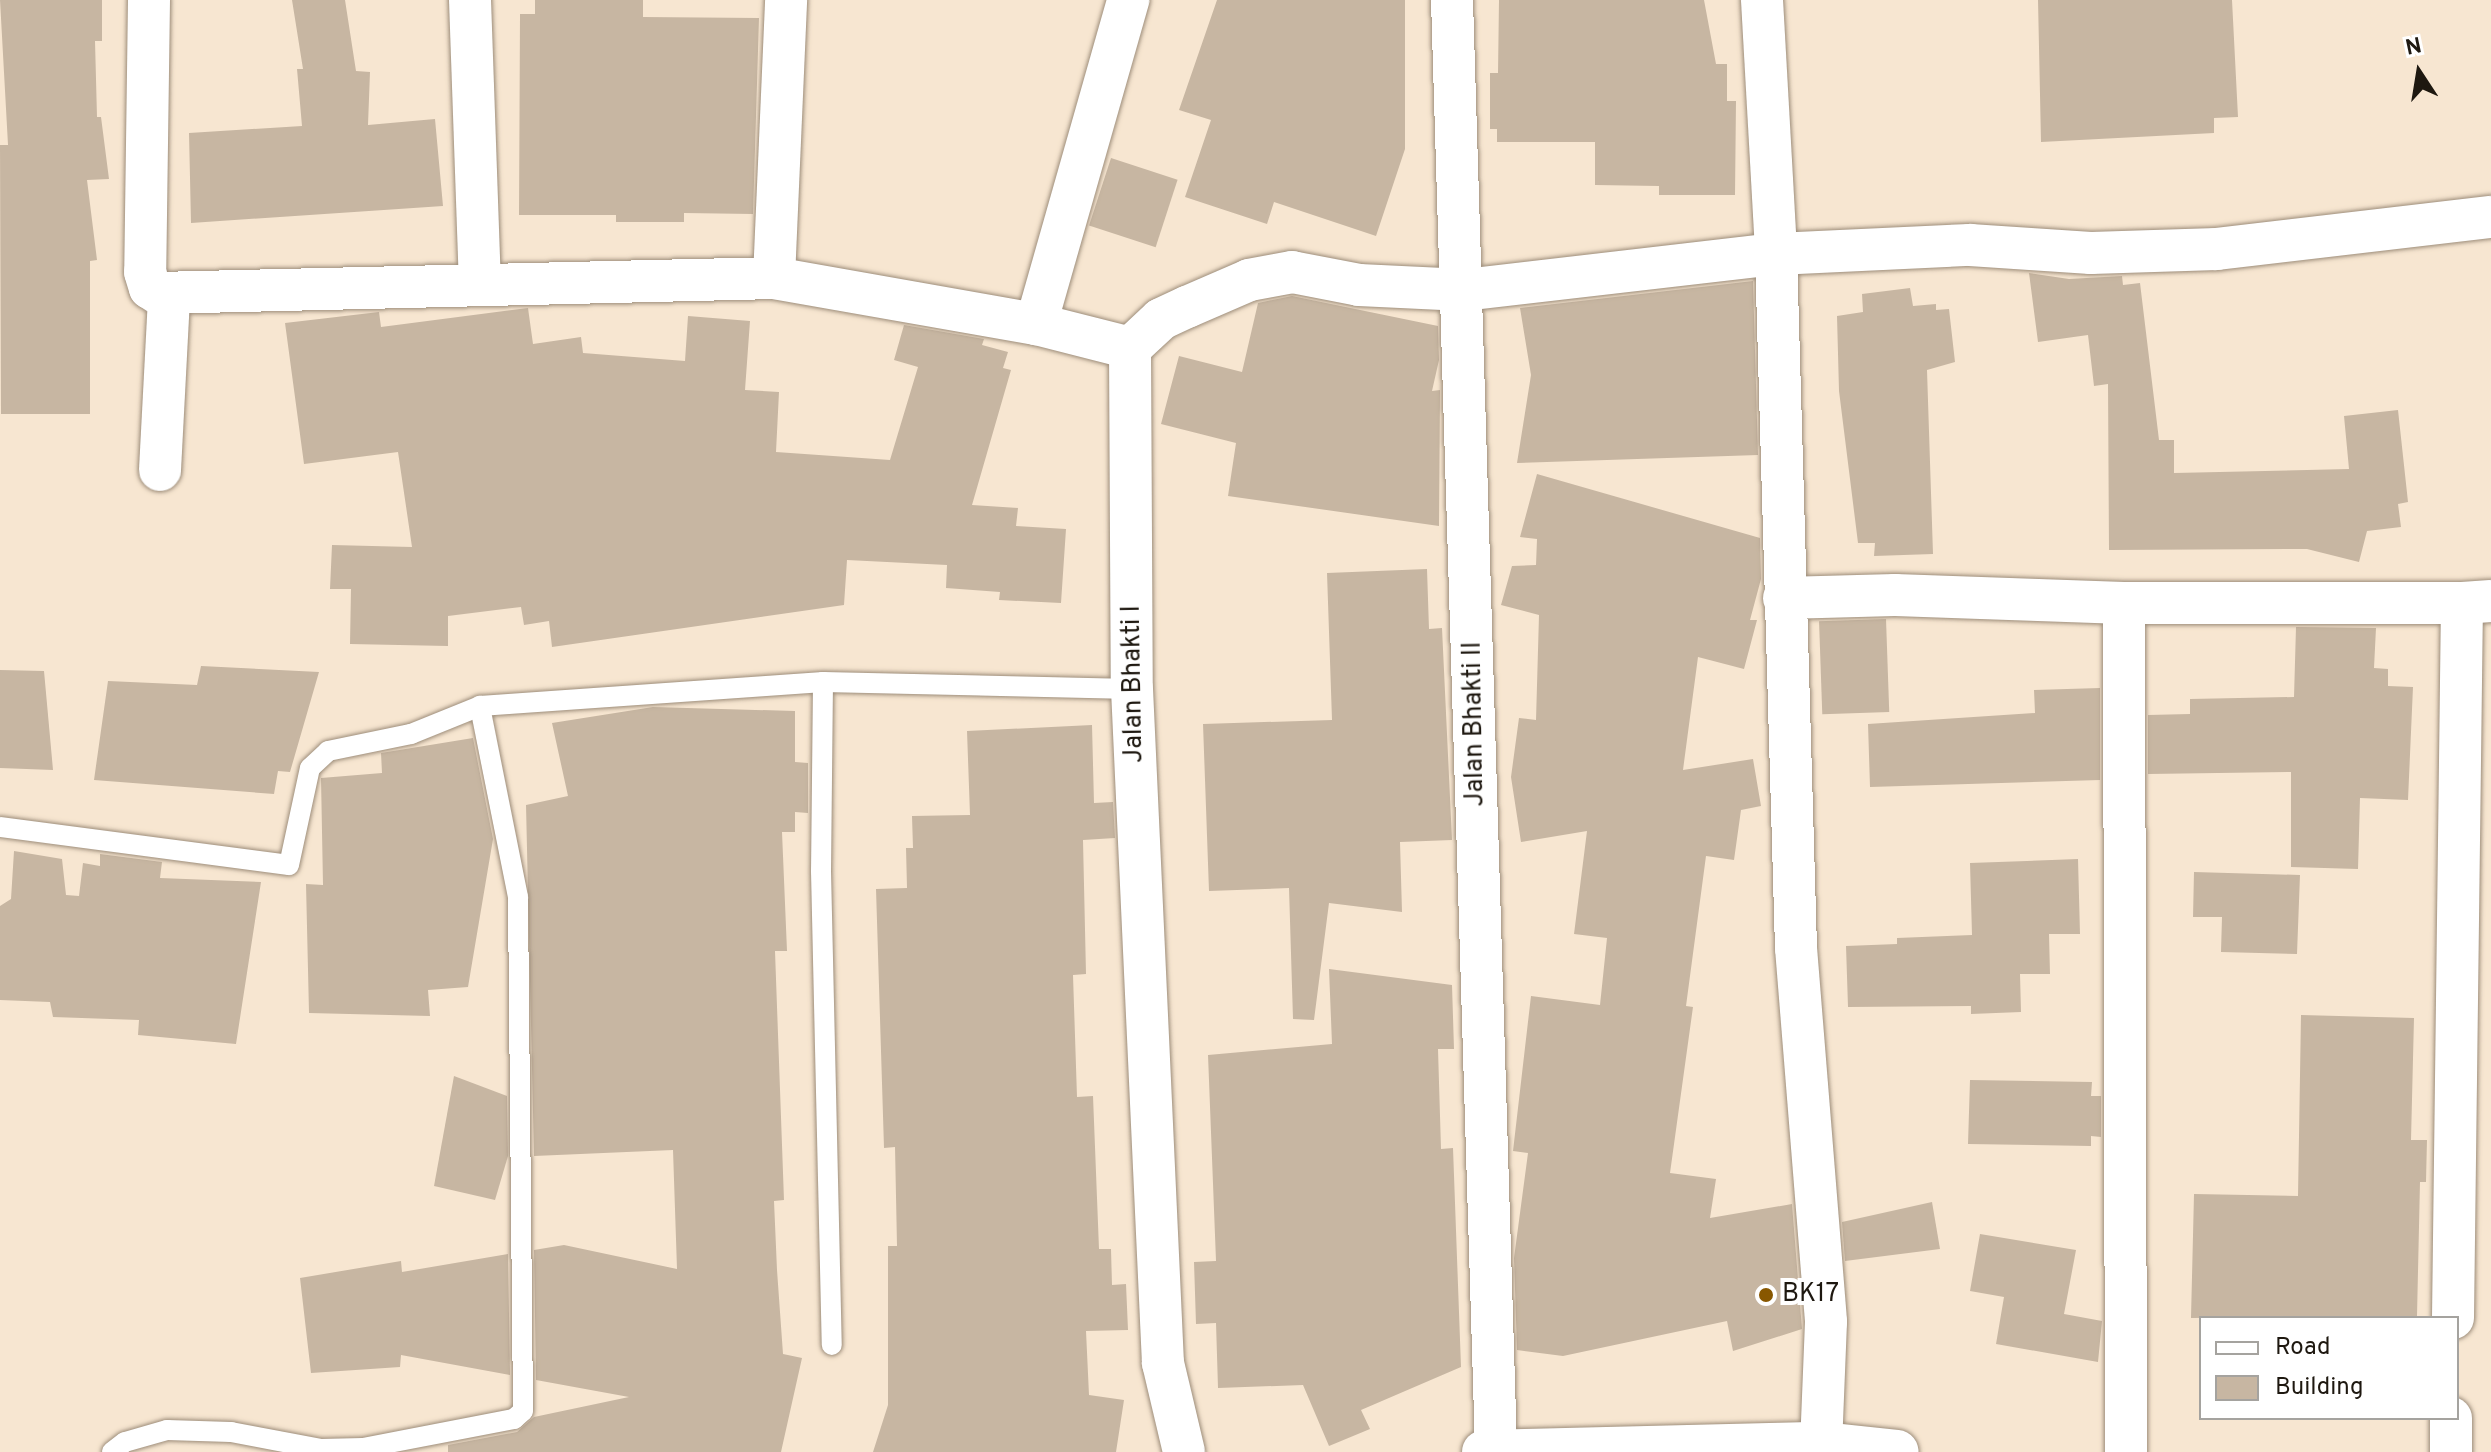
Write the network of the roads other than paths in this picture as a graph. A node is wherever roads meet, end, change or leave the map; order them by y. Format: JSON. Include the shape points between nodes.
{"nodes":[{"id":1,"x":149,"y":0,"type":"edge"},
{"id":2,"x":470,"y":0,"type":"edge"},
{"id":3,"x":786,"y":0,"type":"edge"},
{"id":4,"x":1128,"y":0,"type":"edge"},
{"id":5,"x":1452,"y":0,"type":"edge"},
{"id":6,"x":1762,"y":0,"type":"edge"},
{"id":7,"x":2491,"y":217,"type":"edge"},
{"id":8,"x":1776,"y":254,"type":"junction"},
{"id":9,"x":774,"y":278,"type":"junction"},
{"id":10,"x":480,"y":282,"type":"junction"},
{"id":11,"x":1464,"y":290,"type":"junction"},
{"id":12,"x":169,"y":296,"type":"junction"},
{"id":13,"x":1036,"y":324,"type":"junction"},
{"id":14,"x":1130,"y":348,"type":"junction"},
{"id":15,"x":160,"y":470,"type":"dead end"},
{"id":16,"x":1784,"y":598,"type":"junction"},
{"id":17,"x":2476,"y":602,"type":"edge"},
{"id":18,"x":2124,"y":603,"type":"junction"},
{"id":19,"x":823,"y":682,"type":"junction"},
{"id":20,"x":1132,"y":689,"type":"junction"},
{"id":21,"x":480,"y":706,"type":"junction"},
{"id":22,"x":0,"y":827,"type":"edge"},
{"id":23,"x":2453,"y":1316,"type":"edge"},
{"id":24,"x":832,"y":1345,"type":"dead end"},
{"id":25,"x":2451,"y":1420,"type":"edge"},
{"id":26,"x":1821,"y":1444,"type":"junction"},
{"id":27,"x":1490,"y":1450,"type":"edge"},
{"id":28,"x":112,"y":1452,"type":"edge"},
{"id":29,"x":1184,"y":1452,"type":"edge"},
{"id":30,"x":1897,"y":1452,"type":"edge"},
{"id":31,"x":2126,"y":1452,"type":"edge"},
{"id":32,"x":2451,"y":1452,"type":"edge"}],
"edges":[{"from":1,"to":12,"type":"street","via":[[145,272],[150,288]]},
{"from":2,"to":10,"type":"street"},
{"from":3,"to":9,"type":"street"},
{"from":4,"to":13,"type":"street"},
{"from":5,"to":11,"type":"street","name":"Jalan Bhakti II"},
{"from":6,"to":8,"type":"street"},
{"from":7,"to":8,"type":"street","via":[[2217,249],[2091,253],[1970,245]]},
{"from":8,"to":11,"type":"street"},
{"from":8,"to":16,"type":"street"},
{"from":9,"to":10,"type":"street"},
{"from":9,"to":13,"type":"street"},
{"from":10,"to":12,"type":"street"},
{"from":11,"to":14,"type":"street","via":[[1359,285],[1292,272],[1269,275],[1161,319]]},
{"from":11,"to":27,"type":"street","name":"Jalan Bhakti II"},
{"from":12,"to":15,"type":"street"},
{"from":13,"to":14,"type":"street"},
{"from":14,"to":20,"type":"street","name":"Jalan Bhakti I"},
{"from":16,"to":18,"type":"street","via":[[1895,595]]},
{"from":16,"to":26,"type":"street","via":[[1804,1080],[1826,1322]]},
{"from":17,"to":18,"type":"street"},
{"from":17,"to":23,"type":"street"},
{"from":18,"to":31,"type":"street"},
{"from":19,"to":20,"type":"lane"},
{"from":19,"to":21,"type":"lane"},
{"from":19,"to":24,"type":"lane","via":[[821,871]]},
{"from":20,"to":29,"type":"street","name":"Jalan Bhakti I","via":[[1163,1363]]},
{"from":21,"to":22,"type":"lane","via":[[411,734],[328,751],[310,768],[289,865]]},
{"from":21,"to":28,"type":"lane","via":[[518,897],[523,1411],[514,1419],[363,1448],[321,1449],[231,1432],[167,1430],[125,1442]]},
{"from":25,"to":32,"type":"street"},
{"from":26,"to":27,"type":"street"},
{"from":26,"to":30,"type":"street"}]}
